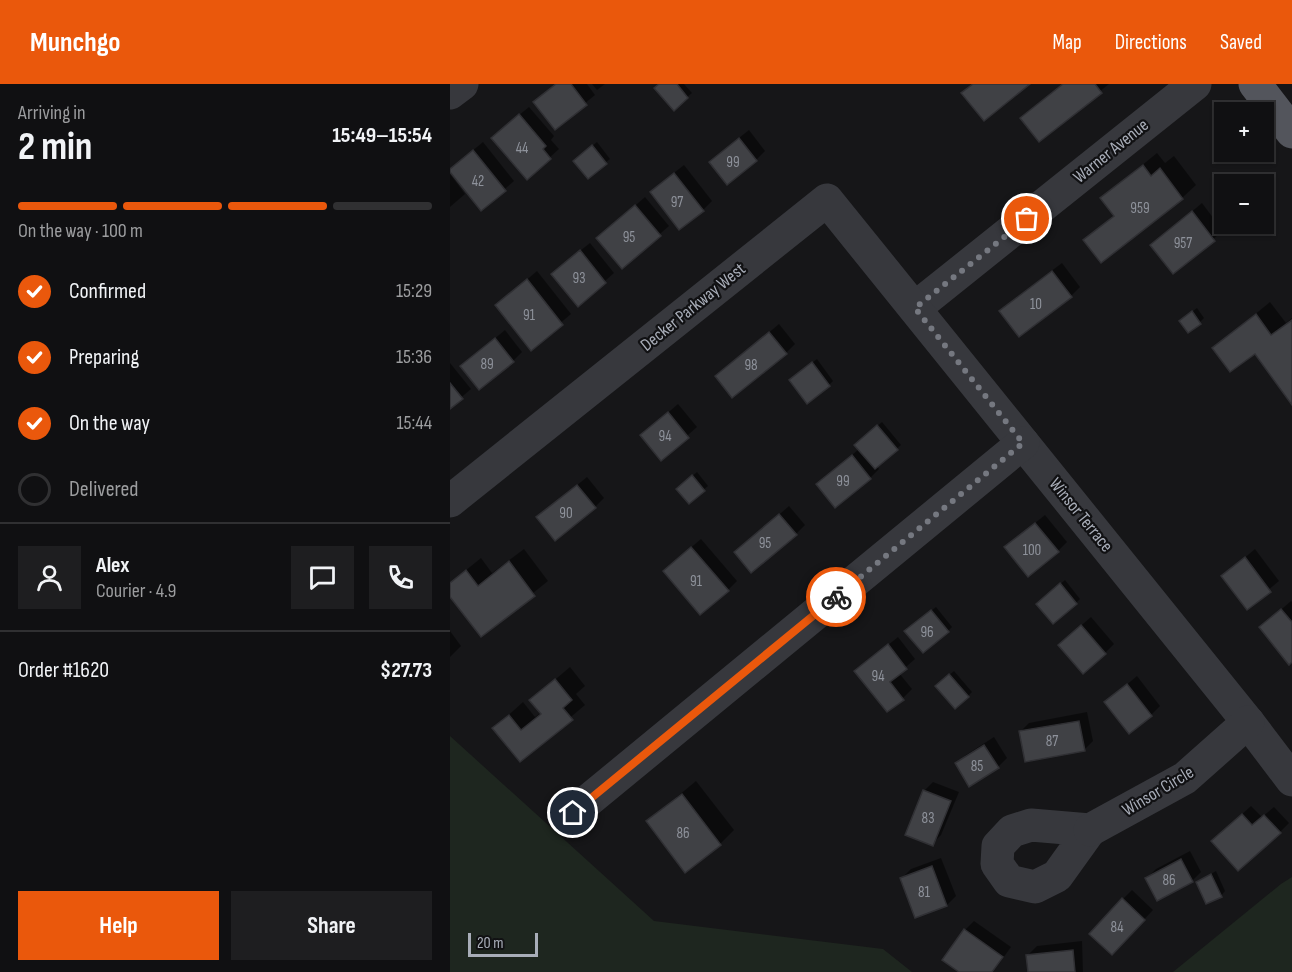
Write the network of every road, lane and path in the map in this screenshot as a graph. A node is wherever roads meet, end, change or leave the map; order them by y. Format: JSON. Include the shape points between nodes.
{"nodes":[{"id":1,"x":462,"y":84,"type":"edge"},
{"id":2,"x":1195,"y":84,"type":"edge"},
{"id":3,"x":1255,"y":84,"type":"edge"},
{"id":4,"x":450,"y":93,"type":"edge"},
{"id":5,"x":1292,"y":132,"type":"edge"},
{"id":6,"x":915,"y":308,"type":"junction"},
{"id":7,"x":1023,"y":443,"type":"junction"},
{"id":8,"x":450,"y":501,"type":"edge"},
{"id":9,"x":1248,"y":722,"type":"junction"},
{"id":10,"x":1292,"y":780,"type":"edge"},
{"id":11,"x":573,"y":813,"type":"dead end"},
{"id":12,"x":1090,"y":830,"type":"dead end"}],
"edges":[{"from":1,"to":4,"type":"street"},
{"from":2,"to":6,"type":"street","name":"Warner Avenue"},
{"from":3,"to":5,"type":"main road"},
{"from":6,"to":7,"type":"street","name":"Winsor Terrace"},
{"from":6,"to":8,"type":"street","name":"Decker Parkway West","via":[[827,200]]},
{"from":7,"to":9,"type":"street","name":"Winsor Terrace"},
{"from":7,"to":11,"type":"street"},
{"from":9,"to":10,"type":"street","name":"Winsor Terrace"},
{"from":9,"to":12,"type":"street","name":"Winsor Circle","via":[[1185,778]]}]}
